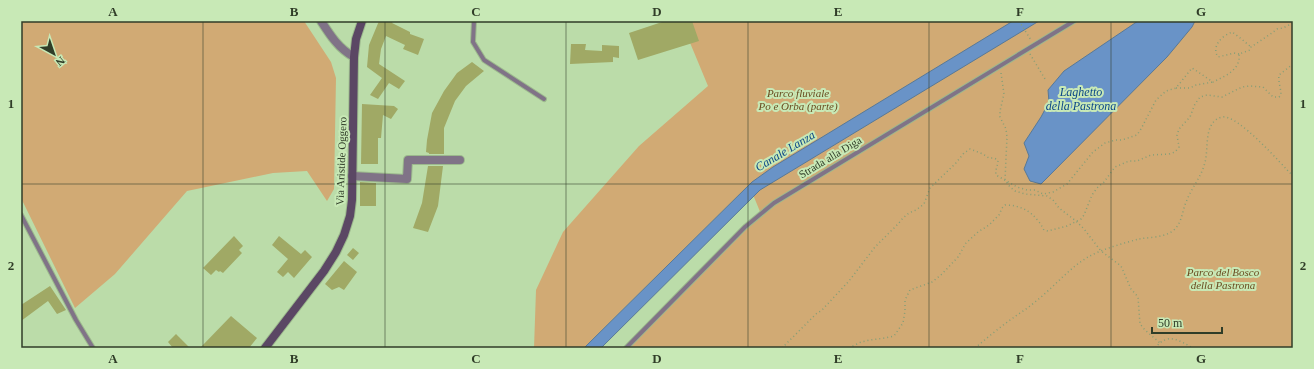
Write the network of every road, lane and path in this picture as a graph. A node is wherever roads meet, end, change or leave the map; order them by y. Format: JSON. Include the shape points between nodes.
{"nodes":[{"id":1,"x":321,"y":21,"type":"edge"},
{"id":2,"x":362,"y":21,"type":"edge"},
{"id":3,"x":474,"y":21,"type":"edge"},
{"id":4,"x":1019,"y":21,"type":"edge"},
{"id":5,"x":1074,"y":21,"type":"edge"},
{"id":6,"x":1293,"y":22,"type":"edge"},
{"id":7,"x":1031,"y":39,"type":"dead end"},
{"id":8,"x":1251,"y":47,"type":"junction"},
{"id":9,"x":1027,"y":49,"type":"junction"},
{"id":10,"x":1239,"y":54,"type":"junction"},
{"id":11,"x":354,"y":57,"type":"junction"},
{"id":12,"x":1293,"y":64,"type":"edge"},
{"id":13,"x":1000,"y":65,"type":"junction"},
{"id":14,"x":1045,"y":79,"type":"dead end"},
{"id":15,"x":1213,"y":82,"type":"junction"},
{"id":16,"x":1176,"y":88,"type":"junction"},
{"id":17,"x":544,"y":99,"type":"dead end"},
{"id":18,"x":460,"y":160,"type":"dead end"},
{"id":19,"x":352,"y":176,"type":"junction"},
{"id":20,"x":1293,"y":176,"type":"edge"},
{"id":21,"x":1005,"y":180,"type":"junction"},
{"id":22,"x":21,"y":215,"type":"edge"},
{"id":23,"x":1076,"y":221,"type":"junction"},
{"id":24,"x":1101,"y":251,"type":"junction"},
{"id":25,"x":1160,"y":343,"type":"junction"},
{"id":26,"x":93,"y":348,"type":"edge"},
{"id":27,"x":265,"y":348,"type":"edge"},
{"id":28,"x":626,"y":348,"type":"edge"},
{"id":29,"x":782,"y":348,"type":"edge"},
{"id":30,"x":849,"y":348,"type":"edge"},
{"id":31,"x":975,"y":348,"type":"edge"},
{"id":32,"x":1156,"y":348,"type":"edge"},
{"id":33,"x":1193,"y":348,"type":"edge"}],
"edges":[{"from":1,"to":11,"type":"street","via":[[340,47]]},
{"from":2,"to":11,"type":"main road","name":"Via Aristide Oggero"},
{"from":3,"to":17,"type":"lane","via":[[473,42],[484,60]]},
{"from":4,"to":7,"type":"path"},
{"from":5,"to":9,"type":"lane","name":"Strada alla Diga"},
{"from":6,"to":8,"type":"path","via":[[1277,29]]},
{"from":8,"to":10,"type":"path","via":[[1250,50]]},
{"from":8,"to":10,"type":"path","via":[[1232,32],[1225,34],[1216,49],[1218,57]]},
{"from":9,"to":13,"type":"lane","name":"Strada alla Diga"},
{"from":9,"to":14,"type":"path"},
{"from":10,"to":15,"type":"path","via":[[1237,66]]},
{"from":11,"to":19,"type":"main road","name":"Via Aristide Oggero"},
{"from":12,"to":23,"type":"path","via":[[1279,75],[1278,81],[1282,89],[1279,97],[1273,96],[1264,87],[1250,86],[1222,97],[1200,97],[1190,117],[1179,129],[1179,147],[1175,152],[1151,155],[1115,167],[1092,195],[1084,215]]},
{"from":13,"to":21,"type":"path","via":[[1004,94],[1000,117],[1008,137]]},
{"from":13,"to":28,"type":"lane","name":"Strada alla Diga","via":[[774,202],[745,227]]},
{"from":15,"to":16,"type":"path","via":[[1190,88]]},
{"from":15,"to":16,"type":"path","via":[[1192,68]]},
{"from":16,"to":21,"type":"path","via":[[1166,91],[1156,100],[1137,135],[1105,143],[1067,184],[1053,192],[1043,194],[1017,187]]},
{"from":18,"to":19,"type":"street","via":[[408,160],[407,179]]},
{"from":19,"to":27,"type":"main road","name":"Via Aristide Oggero","via":[[350,216],[336,252]]},
{"from":20,"to":24,"type":"path","via":[[1241,125],[1232,119],[1218,118],[1206,139],[1205,162],[1187,198],[1181,218],[1173,230],[1158,237],[1132,241]]},
{"from":21,"to":23,"type":"path","via":[[1015,191],[1047,196]]},
{"from":21,"to":29,"type":"path","via":[[996,175],[998,160],[970,149],[964,153],[930,188],[924,204],[903,218],[875,247],[849,281]]},
{"from":22,"to":26,"type":"lane"},
{"from":23,"to":24,"type":"path"},
{"from":23,"to":30,"type":"path","via":[[1068,226],[1048,231],[1044,230],[1024,208],[1005,205],[999,216],[966,243],[958,257],[942,274],[932,282],[910,290],[904,300],[903,323],[894,336],[861,342]]},
{"from":24,"to":25,"type":"path","via":[[1121,266],[1131,289],[1138,297],[1140,324]]},
{"from":24,"to":31,"type":"path","via":[[1076,266],[1035,302]]},
{"from":25,"to":32,"type":"path"},
{"from":25,"to":33,"type":"path","via":[[1168,338],[1175,339]]}]}
